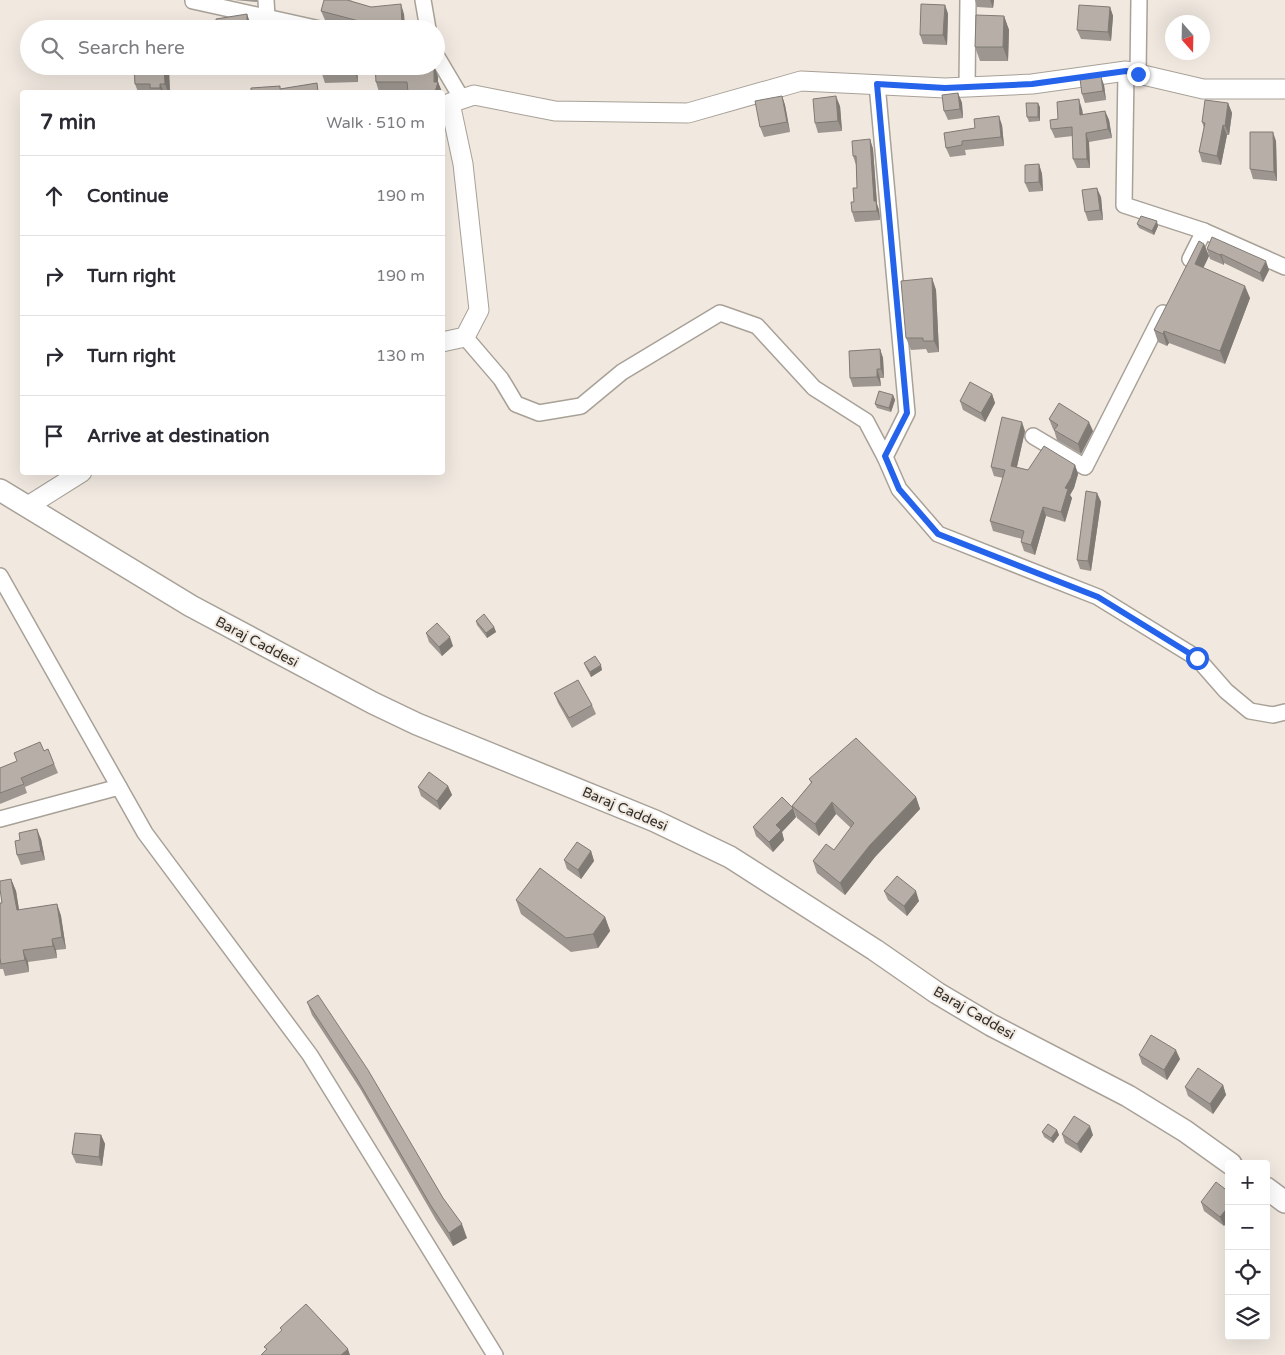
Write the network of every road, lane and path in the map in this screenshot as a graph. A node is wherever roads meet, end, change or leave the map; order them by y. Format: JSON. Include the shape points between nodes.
{"nodes":[{"id":1,"x":193,"y":0,"type":"edge"},
{"id":2,"x":266,"y":0,"type":"edge"},
{"id":3,"x":423,"y":0,"type":"edge"},
{"id":4,"x":968,"y":0,"type":"edge"},
{"id":5,"x":1139,"y":0,"type":"edge"},
{"id":6,"x":267,"y":17,"type":"junction"},
{"id":7,"x":280,"y":20,"type":"edge"},
{"id":8,"x":426,"y":20,"type":"edge"},
{"id":9,"x":445,"y":70,"type":"edge"},
{"id":10,"x":1132,"y":73,"type":"junction"},
{"id":11,"x":877,"y":84,"type":"junction"},
{"id":12,"x":967,"y":87,"type":"junction"},
{"id":13,"x":1285,"y":89,"type":"edge"},
{"id":14,"x":462,"y":99,"type":"junction"},
{"id":15,"x":1204,"y":231,"type":"junction"},
{"id":16,"x":1285,"y":267,"type":"edge"},
{"id":17,"x":1182,"y":275,"type":"edge"},
{"id":18,"x":1169,"y":301,"type":"edge"},
{"id":19,"x":465,"y":337,"type":"junction"},
{"id":20,"x":445,"y":341,"type":"edge"},
{"id":21,"x":1033,"y":436,"type":"dead end"},
{"id":22,"x":885,"y":456,"type":"junction"},
{"id":23,"x":77,"y":475,"type":"edge"},
{"id":24,"x":0,"y":490,"type":"edge"},
{"id":25,"x":28,"y":506,"type":"junction"},
{"id":26,"x":0,"y":576,"type":"edge"},
{"id":27,"x":1285,"y":712,"type":"edge"},
{"id":28,"x":119,"y":787,"type":"junction"},
{"id":29,"x":0,"y":819,"type":"edge"},
{"id":30,"x":1225,"y":1160,"type":"edge"},
{"id":31,"x":1270,"y":1191,"type":"edge"},
{"id":32,"x":1285,"y":1202,"type":"edge"},
{"id":33,"x":495,"y":1355,"type":"edge"}],
"edges":[{"from":1,"to":6,"type":"street"},
{"from":2,"to":6,"type":"street"},
{"from":3,"to":8,"type":"street"},
{"from":4,"to":12,"type":"street"},
{"from":5,"to":10,"type":"street"},
{"from":6,"to":7,"type":"street"},
{"from":9,"to":14,"type":"street"},
{"from":10,"to":12,"type":"street","via":[[1032,84]]},
{"from":10,"to":13,"type":"street","via":[[1203,89]]},
{"from":10,"to":15,"type":"street","via":[[1124,205]]},
{"from":11,"to":12,"type":"street"},
{"from":11,"to":14,"type":"street","via":[[801,81],[688,113],[555,111],[474,95]]},
{"from":11,"to":22,"type":"street","via":[[907,413]]},
{"from":14,"to":19,"type":"street","via":[[450,103],[463,164],[479,310]]},
{"from":15,"to":16,"type":"street"},
{"from":15,"to":17,"type":"street"},
{"from":18,"to":21,"type":"street","via":[[1085,466]]},
{"from":19,"to":20,"type":"street"},
{"from":19,"to":22,"type":"street","via":[[501,379],[516,404],[539,413],[581,406],[622,372],[720,313],[757,326],[814,388],[866,421]]},
{"from":22,"to":27,"type":"street","via":[[899,489],[938,534],[1098,597],[1197,658],[1226,691],[1250,711],[1273,716]]},
{"from":23,"to":25,"type":"street"},
{"from":24,"to":25,"type":"main road","name":"Baraj Caddesi"},
{"from":25,"to":30,"type":"main road","name":"Baraj Caddesi","via":[[191,606],[373,703],[655,821],[730,857],[937,993],[991,1025],[1128,1096]]},
{"from":26,"to":28,"type":"street"},
{"from":28,"to":29,"type":"street"},
{"from":28,"to":33,"type":"street","via":[[145,833],[310,1055]]},
{"from":31,"to":32,"type":"main road"}]}
